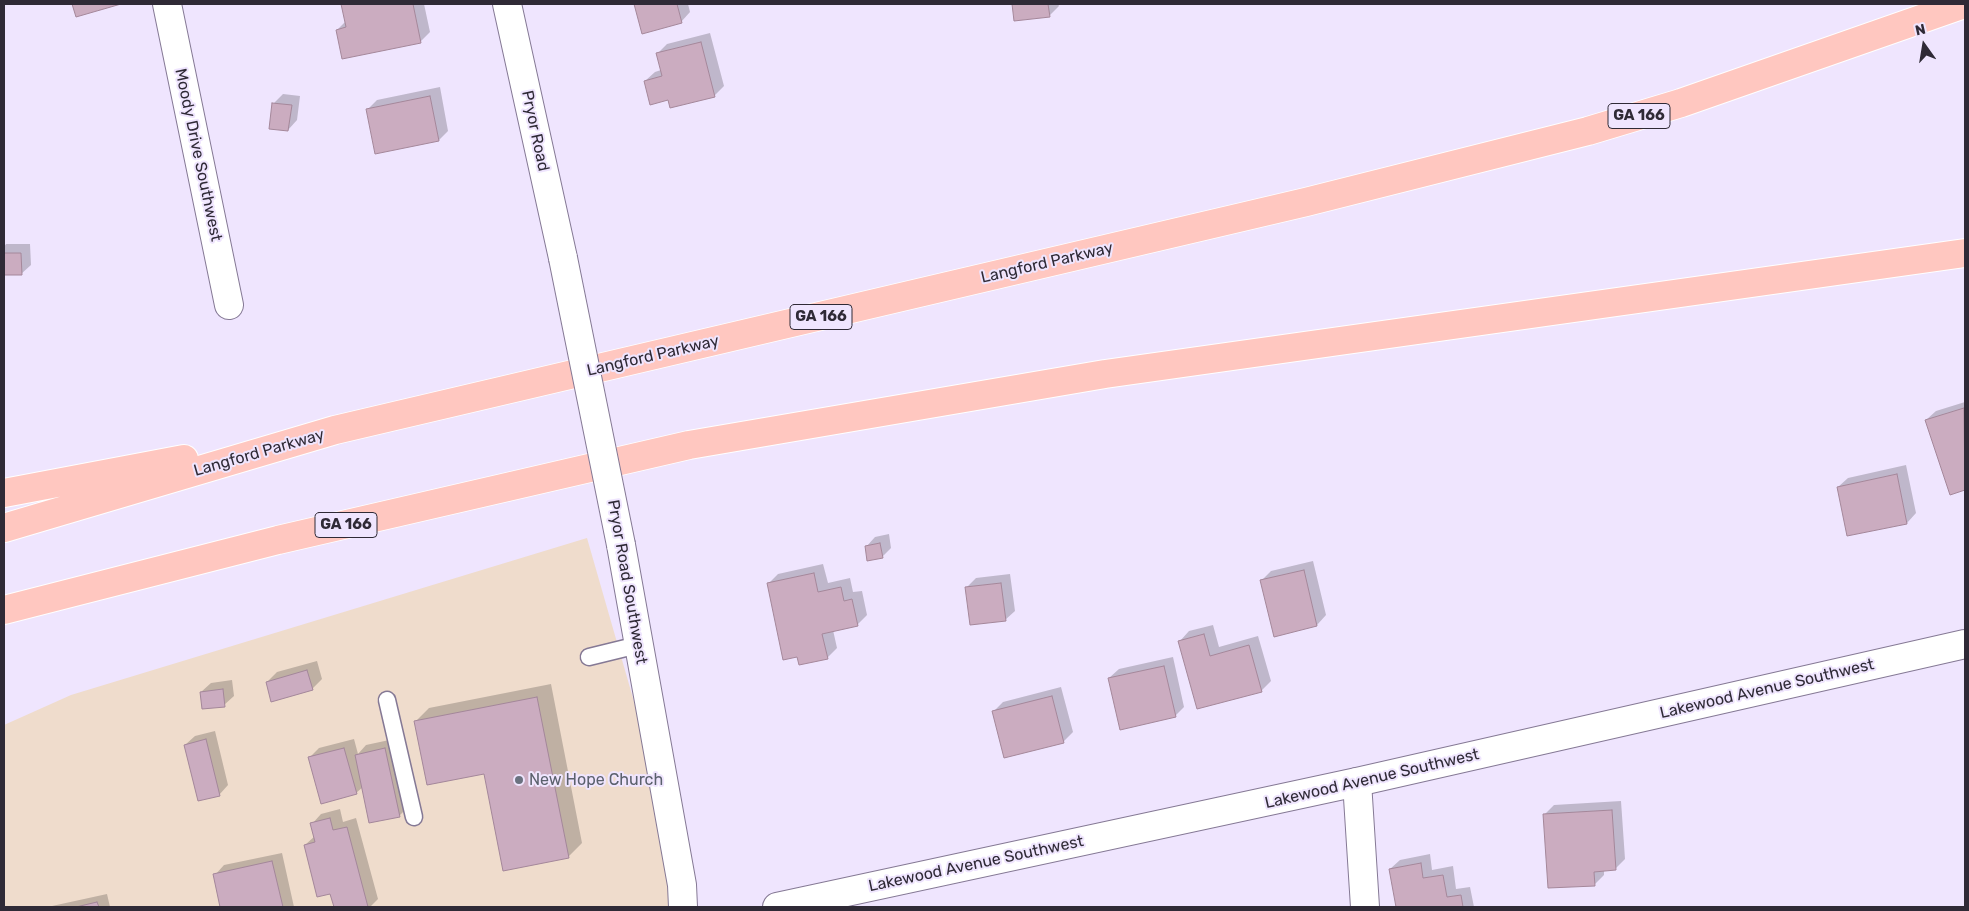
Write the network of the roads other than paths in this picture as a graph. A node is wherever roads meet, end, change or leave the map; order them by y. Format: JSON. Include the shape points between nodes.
{"nodes":[{"id":1,"x":167,"y":4,"type":"edge"},
{"id":2,"x":507,"y":4,"type":"edge"},
{"id":3,"x":1964,"y":4,"type":"edge"},
{"id":4,"x":1965,"y":254,"type":"edge"},
{"id":5,"x":563,"y":258,"type":"joint"},
{"id":6,"x":229,"y":305,"type":"dead end"},
{"id":7,"x":335,"y":430,"type":"junction"},
{"id":8,"x":4,"y":493,"type":"edge"},
{"id":9,"x":4,"y":528,"type":"edge"},
{"id":10,"x":4,"y":610,"type":"edge"},
{"id":11,"x":1965,"y":644,"type":"edge"},
{"id":12,"x":638,"y":645,"type":"junction"},
{"id":13,"x":589,"y":657,"type":"dead end"},
{"id":14,"x":387,"y":700,"type":"dead end"},
{"id":15,"x":1358,"y":782,"type":"junction"},
{"id":16,"x":414,"y":817,"type":"dead end"},
{"id":17,"x":684,"y":907,"type":"edge"},
{"id":18,"x":778,"y":907,"type":"edge"},
{"id":19,"x":1365,"y":907,"type":"edge"}],
"edges":[{"from":1,"to":6,"type":"street","name":"Moody Drive Southwest"},
{"from":2,"to":5,"type":"street","name":"Pryor Road"},
{"from":3,"to":7,"type":"highway","name":"Langford Parkway","number":"GA 166","via":[[1662,109],[1579,133],[1306,202]]},
{"from":4,"to":10,"type":"highway","number":"GA 166","via":[[1105,374],[689,445],[278,540]]},
{"from":5,"to":12,"type":"street","name":"Pryor Road Southwest","bridge":true},
{"from":7,"to":8,"type":"highway"},
{"from":7,"to":9,"type":"highway","name":"Langford Parkway","number":"GA 166"},
{"from":11,"to":15,"type":"street","name":"Lakewood Avenue Southwest"},
{"from":12,"to":13,"type":"lane"},
{"from":12,"to":17,"type":"street","name":"Pryor Road Southwest"},
{"from":14,"to":16,"type":"lane"},
{"from":15,"to":18,"type":"street","name":"Lakewood Avenue Southwest"},
{"from":15,"to":19,"type":"street"}]}
